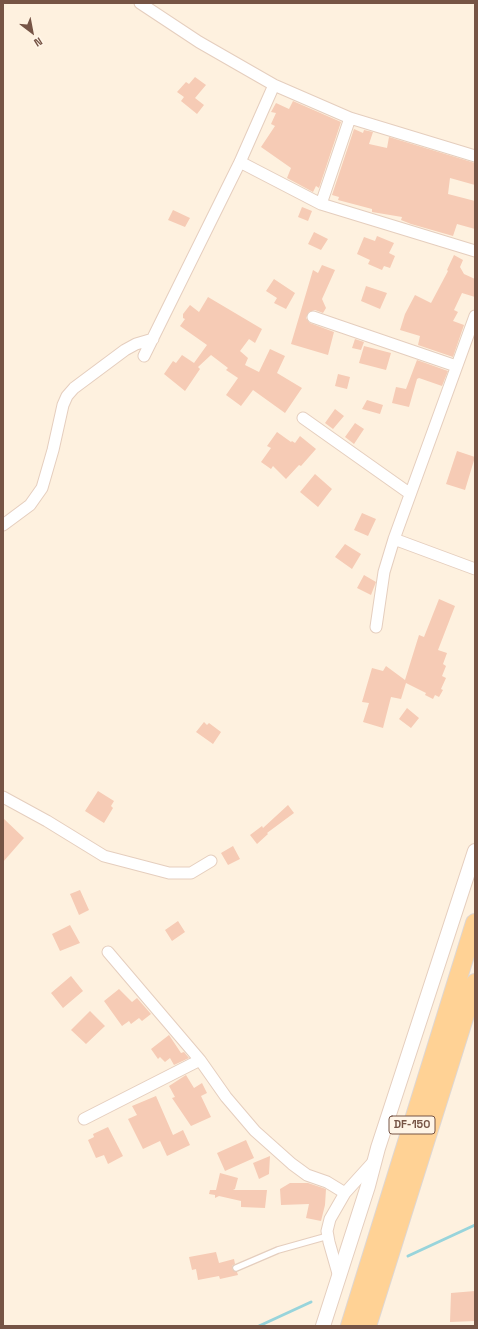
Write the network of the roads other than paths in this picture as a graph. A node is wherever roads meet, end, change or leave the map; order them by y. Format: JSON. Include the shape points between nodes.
{"nodes":[{"id":1,"x":140,"y":3,"type":"edge"},
{"id":2,"x":274,"y":85,"type":"junction"},
{"id":3,"x":350,"y":118,"type":"junction"},
{"id":4,"x":475,"y":156,"type":"edge"},
{"id":5,"x":240,"y":162,"type":"junction"},
{"id":6,"x":321,"y":204,"type":"junction"},
{"id":7,"x":475,"y":251,"type":"edge"},
{"id":8,"x":475,"y":316,"type":"edge"},
{"id":9,"x":313,"y":317,"type":"dead end"},
{"id":10,"x":153,"y":339,"type":"junction"},
{"id":11,"x":144,"y":356,"type":"dead end"},
{"id":12,"x":456,"y":366,"type":"junction"},
{"id":13,"x":303,"y":418,"type":"dead end"},
{"id":14,"x":409,"y":493,"type":"junction"},
{"id":15,"x":3,"y":525,"type":"edge"},
{"id":16,"x":394,"y":539,"type":"junction"},
{"id":17,"x":475,"y":569,"type":"edge"},
{"id":18,"x":376,"y":627,"type":"dead end"},
{"id":19,"x":3,"y":797,"type":"edge"},
{"id":20,"x":475,"y":851,"type":"edge"},
{"id":21,"x":211,"y":861,"type":"dead end"},
{"id":22,"x":475,"y":924,"type":"edge"},
{"id":23,"x":108,"y":952,"type":"dead end"},
{"id":24,"x":475,"y":983,"type":"edge"},
{"id":25,"x":200,"y":1060,"type":"junction"},
{"id":26,"x":84,"y":1119,"type":"dead end"},
{"id":27,"x":374,"y":1161,"type":"junction"},
{"id":28,"x":345,"y":1193,"type":"junction"},
{"id":29,"x":328,"y":1236,"type":"junction"},
{"id":30,"x":236,"y":1268,"type":"dead end"},
{"id":31,"x":339,"y":1277,"type":"junction"},
{"id":32,"x":323,"y":1326,"type":"edge"},
{"id":33,"x":350,"y":1326,"type":"edge"},
{"id":34,"x":367,"y":1326,"type":"edge"}],
"edges":[{"from":1,"to":2,"type":"street","via":[[199,42]]},
{"from":2,"to":3,"type":"street"},
{"from":2,"to":5,"type":"street"},
{"from":3,"to":4,"type":"street"},
{"from":3,"to":6,"type":"street"},
{"from":5,"to":6,"type":"street"},
{"from":5,"to":10,"type":"street"},
{"from":6,"to":7,"type":"street"},
{"from":8,"to":12,"type":"street"},
{"from":9,"to":12,"type":"street"},
{"from":10,"to":11,"type":"street"},
{"from":10,"to":15,"type":"street","via":[[142,341],[125,350],[67,396],[42,488],[30,505]]},
{"from":12,"to":14,"type":"street"},
{"from":13,"to":14,"type":"street"},
{"from":14,"to":16,"type":"street"},
{"from":16,"to":17,"type":"street"},
{"from":16,"to":18,"type":"street","via":[[384,572]]},
{"from":19,"to":21,"type":"street","via":[[104,856],[169,873],[191,873]]},
{"from":20,"to":27,"type":"street"},
{"from":22,"to":33,"type":"main road","number":"DF-150"},
{"from":23,"to":25,"type":"street"},
{"from":24,"to":34,"type":"main road","number":"DF-150"},
{"from":25,"to":26,"type":"street"},
{"from":25,"to":28,"type":"street","via":[[226,1098],[274,1150],[307,1174]]},
{"from":27,"to":28,"type":"street"},
{"from":27,"to":31,"type":"street"},
{"from":28,"to":29,"type":"street","via":[[330,1219]]},
{"from":29,"to":30,"type":"lane","via":[[278,1250]]},
{"from":29,"to":31,"type":"street"},
{"from":31,"to":32,"type":"street"}]}
